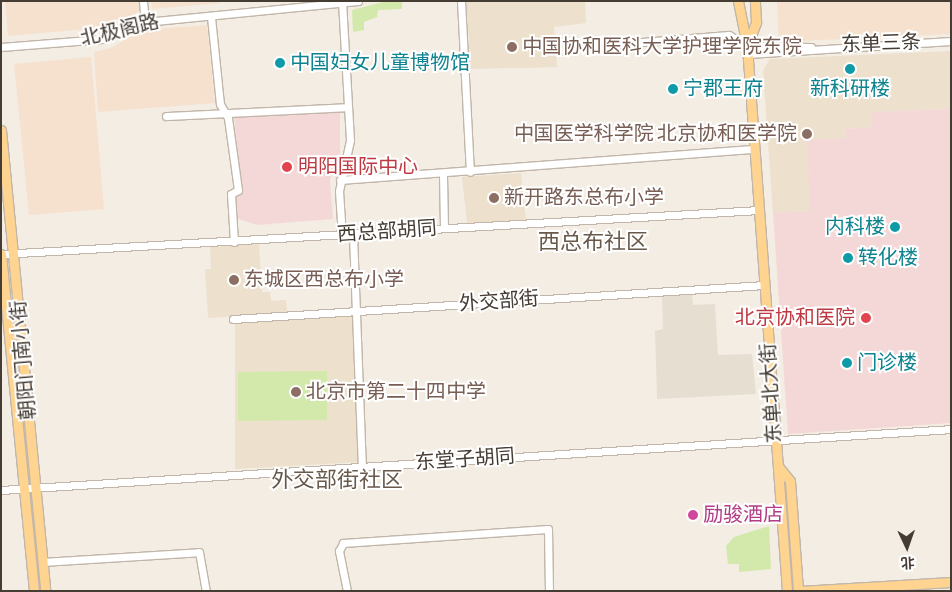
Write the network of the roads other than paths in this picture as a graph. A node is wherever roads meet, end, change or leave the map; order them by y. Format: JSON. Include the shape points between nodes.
{"nodes":[{"id":1,"x":143,"y":1,"type":"edge"},
{"id":2,"x":358,"y":1,"type":"edge"},
{"id":3,"x":461,"y":1,"type":"edge"},
{"id":4,"x":738,"y":1,"type":"edge"},
{"id":5,"x":756,"y":1,"type":"edge"},
{"id":6,"x":342,"y":3,"type":"junction"},
{"id":7,"x":211,"y":16,"type":"junction"},
{"id":8,"x":144,"y":22,"type":"junction"},
{"id":9,"x":951,"y":41,"type":"edge"},
{"id":10,"x":605,"y":45,"type":"dead end"},
{"id":11,"x":1,"y":47,"type":"edge"},
{"id":12,"x":748,"y":50,"type":"junction"},
{"id":13,"x":347,"y":108,"type":"junction"},
{"id":14,"x":225,"y":112,"type":"junction"},
{"id":15,"x":166,"y":116,"type":"dead end"},
{"id":16,"x":1,"y":130,"type":"edge"},
{"id":17,"x":755,"y":149,"type":"junction"},
{"id":18,"x":470,"y":172,"type":"junction"},
{"id":19,"x":443,"y":175,"type":"junction"},
{"id":20,"x":340,"y":180,"type":"junction"},
{"id":21,"x":759,"y":210,"type":"junction"},
{"id":22,"x":444,"y":228,"type":"junction"},
{"id":23,"x":353,"y":235,"type":"junction"},
{"id":24,"x":342,"y":236,"type":"junction"},
{"id":25,"x":234,"y":242,"type":"junction"},
{"id":26,"x":1,"y":254,"type":"edge"},
{"id":27,"x":14,"y":256,"type":"junction"},
{"id":28,"x":764,"y":285,"type":"junction"},
{"id":29,"x":359,"y":310,"type":"junction"},
{"id":30,"x":233,"y":319,"type":"dead end"},
{"id":31,"x":5,"y":333,"type":"edge"},
{"id":32,"x":951,"y":429,"type":"edge"},
{"id":33,"x":776,"y":440,"type":"junction"},
{"id":34,"x":778,"y":465,"type":"junction"},
{"id":35,"x":362,"y":466,"type":"junction"},
{"id":36,"x":24,"y":489,"type":"junction"},
{"id":37,"x":35,"y":489,"type":"junction"},
{"id":38,"x":1,"y":490,"type":"edge"},
{"id":39,"x":42,"y":562,"type":"junction"},
{"id":40,"x":951,"y":582,"type":"edge"},
{"id":41,"x":34,"y":591,"type":"edge"},
{"id":42,"x":45,"y":591,"type":"edge"},
{"id":43,"x":206,"y":591,"type":"edge"},
{"id":44,"x":347,"y":591,"type":"edge"},
{"id":45,"x":549,"y":591,"type":"edge"},
{"id":46,"x":787,"y":591,"type":"edge"},
{"id":47,"x":799,"y":591,"type":"edge"}],
"edges":[{"from":1,"to":8,"type":"street"},
{"from":2,"to":6,"type":"street","name":"北极阁路"},
{"from":3,"to":18,"type":"street"},
{"from":4,"to":12,"type":"main road","name":"东单北大街"},
{"from":5,"to":12,"type":"main road","name":"东单北大街","via":[[756,22]]},
{"from":6,"to":7,"type":"street","name":"北极阁路"},
{"from":6,"to":13,"type":"street"},
{"from":7,"to":8,"type":"street","name":"北极阁路"},
{"from":7,"to":14,"type":"street","via":[[220,104]]},
{"from":8,"to":11,"type":"street","name":"北极阁路","via":[[102,39]]},
{"from":9,"to":12,"type":"street","name":"东单三条"},
{"from":10,"to":12,"type":"street","via":[[728,35]]},
{"from":12,"to":17,"type":"main road","name":"东单北大街"},
{"from":13,"to":14,"type":"street"},
{"from":13,"to":20,"type":"street","via":[[348,165]]},
{"from":14,"to":15,"type":"street"},
{"from":14,"to":25,"type":"street","via":[[238,190],[231,194]]},
{"from":16,"to":27,"type":"main road","name":"朝阳门南小街"},
{"from":17,"to":18,"type":"street"},
{"from":17,"to":21,"type":"main road","name":"东单北大街"},
{"from":18,"to":19,"type":"street"},
{"from":19,"to":20,"type":"street"},
{"from":19,"to":22,"type":"street"},
{"from":20,"to":24,"type":"street"},
{"from":21,"to":22,"type":"street","name":"西总部胡同"},
{"from":21,"to":28,"type":"main road","name":"东单北大街"},
{"from":22,"to":23,"type":"street","name":"西总部胡同"},
{"from":23,"to":24,"type":"street","name":"西总部胡同"},
{"from":23,"to":29,"type":"street"},
{"from":24,"to":25,"type":"street","name":"西总部胡同"},
{"from":25,"to":27,"type":"street","name":"西总部胡同"},
{"from":26,"to":27,"type":"street","name":"西总部胡同"},
{"from":26,"to":31,"type":"main road","name":"朝阳门南小街"},
{"from":27,"to":37,"type":"main road","name":"朝阳门南小街"},
{"from":28,"to":29,"type":"street","name":"外交部街"},
{"from":28,"to":33,"type":"main road","name":"东单北大街"},
{"from":29,"to":30,"type":"street","name":"外交部街"},
{"from":29,"to":35,"type":"street"},
{"from":31,"to":36,"type":"main road","name":"朝阳门南小街"},
{"from":32,"to":33,"type":"street","name":"东堂子胡同"},
{"from":33,"to":34,"type":"main road","name":"东单北大街"},
{"from":33,"to":35,"type":"street","name":"东堂子胡同"},
{"from":34,"to":46,"type":"main road","name":"东单北大街"},
{"from":34,"to":47,"type":"main road","via":[[790,481]]},
{"from":35,"to":37,"type":"street","name":"东堂子胡同"},
{"from":36,"to":37,"type":"street","name":"东堂子胡同"},
{"from":36,"to":38,"type":"street","name":"东堂子胡同"},
{"from":36,"to":41,"type":"main road","name":"朝阳门南小街"},
{"from":37,"to":39,"type":"main road","name":"朝阳门南小街"},
{"from":39,"to":42,"type":"main road","name":"朝阳门南小街"},
{"from":39,"to":43,"type":"street","via":[[199,552]]},
{"from":40,"to":47,"type":"main road"},
{"from":44,"to":45,"type":"street","via":[[339,550],[343,542],[548,529]]}]}
